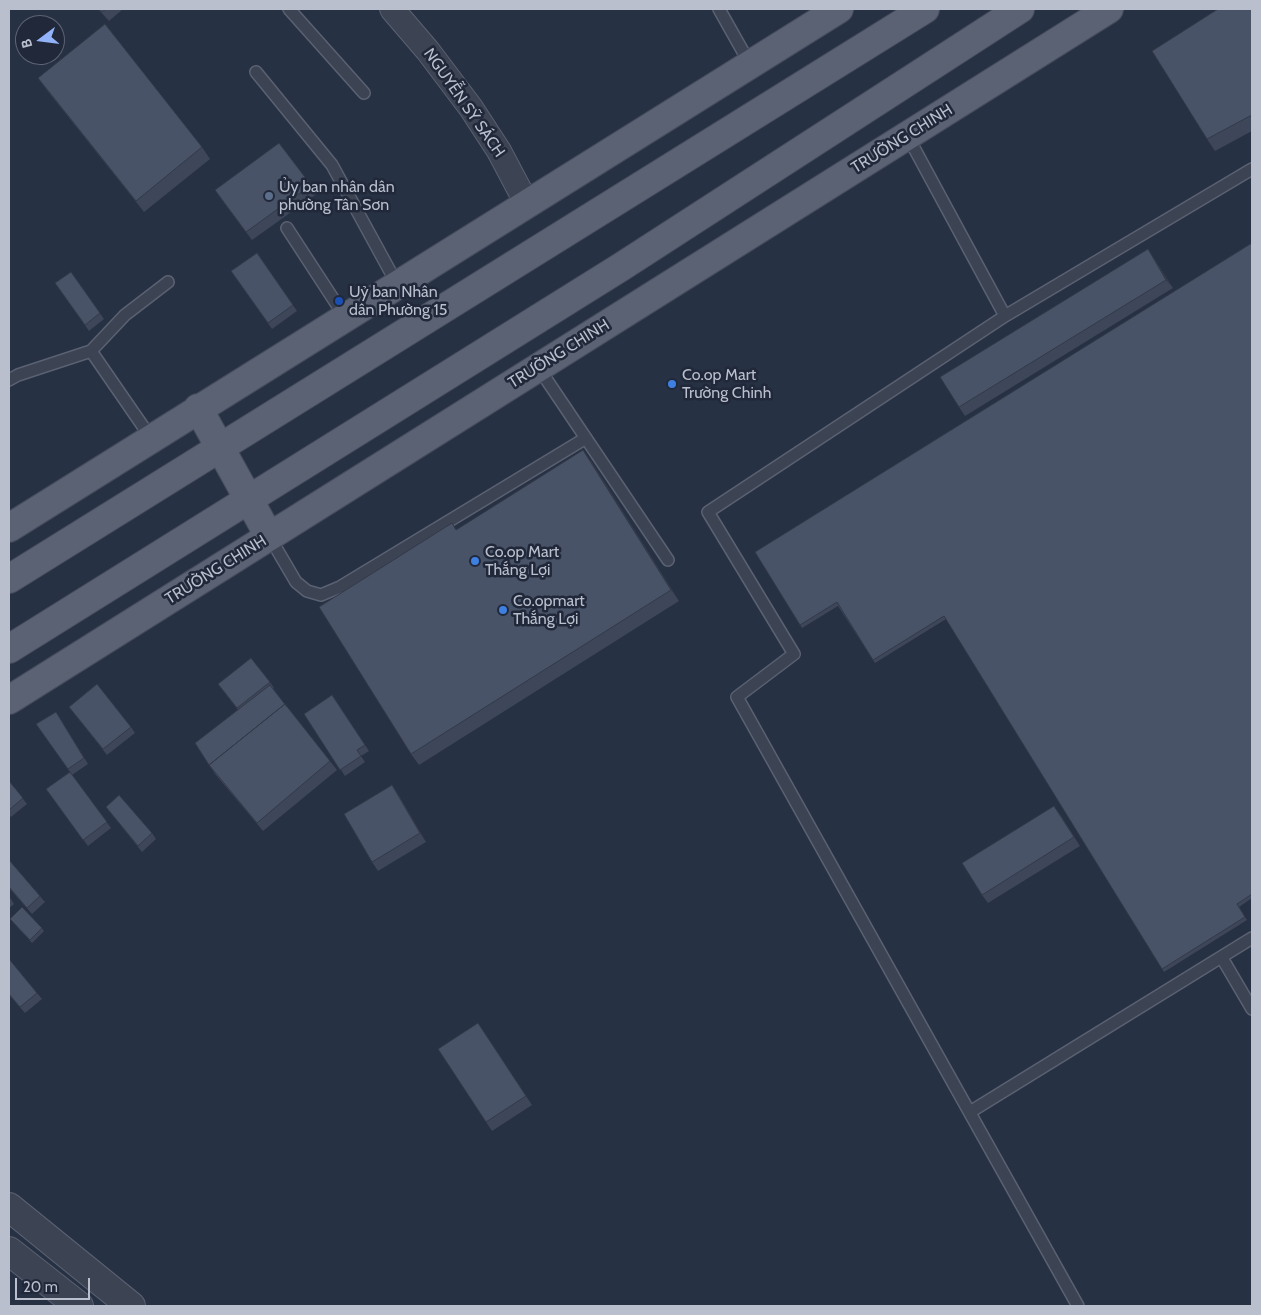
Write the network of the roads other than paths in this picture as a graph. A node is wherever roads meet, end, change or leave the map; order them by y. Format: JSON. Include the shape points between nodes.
{"nodes":[{"id":1,"x":289,"y":9,"type":"edge"},
{"id":2,"x":392,"y":9,"type":"edge"},
{"id":3,"x":719,"y":9,"type":"edge"},
{"id":4,"x":925,"y":9,"type":"edge"},
{"id":5,"x":1020,"y":9,"type":"edge"},
{"id":6,"x":1109,"y":9,"type":"edge"},
{"id":7,"x":836,"y":10,"type":"edge"},
{"id":8,"x":750,"y":64,"type":"junction"},
{"id":9,"x":256,"y":72,"type":"dead end"},
{"id":10,"x":364,"y":93,"type":"dead end"},
{"id":11,"x":907,"y":135,"type":"junction"},
{"id":12,"x":1252,"y":169,"type":"edge"},
{"id":13,"x":527,"y":204,"type":"junction"},
{"id":14,"x":287,"y":228,"type":"dead end"},
{"id":15,"x":168,"y":282,"type":"dead end"},
{"id":16,"x":397,"y":284,"type":"junction"},
{"id":17,"x":1005,"y":316,"type":"junction"},
{"id":18,"x":345,"y":317,"type":"junction"},
{"id":19,"x":91,"y":351,"type":"junction"},
{"id":20,"x":538,"y":367,"type":"junction"},
{"id":21,"x":9,"y":380,"type":"edge"},
{"id":22,"x":198,"y":408,"type":"junction"},
{"id":23,"x":151,"y":438,"type":"junction"},
{"id":24,"x":586,"y":438,"type":"junction"},
{"id":25,"x":221,"y":449,"type":"junction"},
{"id":26,"x":250,"y":500,"type":"junction"},
{"id":27,"x":9,"y":528,"type":"edge"},
{"id":28,"x":269,"y":536,"type":"junction"},
{"id":29,"x":668,"y":560,"type":"dead end"},
{"id":30,"x":9,"y":579,"type":"edge"},
{"id":31,"x":9,"y":649,"type":"edge"},
{"id":32,"x":9,"y":700,"type":"edge"},
{"id":33,"x":1252,"y":938,"type":"edge"},
{"id":34,"x":1222,"y":958,"type":"junction"},
{"id":35,"x":1252,"y":1009,"type":"edge"},
{"id":36,"x":970,"y":1112,"type":"junction"},
{"id":37,"x":9,"y":1207,"type":"edge"},
{"id":38,"x":9,"y":1251,"type":"edge"},
{"id":39,"x":79,"y":1306,"type":"edge"},
{"id":40,"x":131,"y":1306,"type":"edge"},
{"id":41,"x":1078,"y":1306,"type":"edge"}],
"edges":[{"from":1,"to":10,"type":"lane"},
{"from":2,"to":13,"type":"street","name":"NGUYỄN SỸ SÁCH","via":[[471,108],[500,150]]},
{"from":3,"to":8,"type":"lane"},
{"from":4,"to":25,"type":"main road"},
{"from":5,"to":26,"type":"main road","via":[[621,268]]},
{"from":6,"to":11,"type":"main road","name":"TRƯỜNG CHINH"},
{"from":7,"to":8,"type":"main road"},
{"from":8,"to":13,"type":"main road"},
{"from":9,"to":16,"type":"lane","via":[[332,164]]},
{"from":11,"to":17,"type":"lane"},
{"from":11,"to":20,"type":"main road","name":"TRƯỜNG CHINH"},
{"from":12,"to":17,"type":"lane"},
{"from":13,"to":16,"type":"main road"},
{"from":14,"to":18,"type":"lane"},
{"from":15,"to":19,"type":"lane","via":[[125,315]]},
{"from":16,"to":18,"type":"main road"},
{"from":17,"to":36,"type":"lane","via":[[708,512],[794,654],[737,697]]},
{"from":18,"to":22,"type":"main road"},
{"from":19,"to":21,"type":"lane"},
{"from":19,"to":23,"type":"lane"},
{"from":20,"to":24,"type":"lane"},
{"from":20,"to":28,"type":"main road","name":"TRƯỜNG CHINH"},
{"from":22,"to":23,"type":"main road"},
{"from":22,"to":25,"type":"main road"},
{"from":23,"to":27,"type":"main road"},
{"from":24,"to":28,"type":"lane","via":[[321,595],[307,591],[296,582]]},
{"from":24,"to":29,"type":"lane"},
{"from":25,"to":26,"type":"main road"},
{"from":25,"to":30,"type":"main road"},
{"from":26,"to":28,"type":"main road"},
{"from":26,"to":31,"type":"main road"},
{"from":28,"to":32,"type":"main road","name":"TRƯỜNG CHINH"},
{"from":33,"to":34,"type":"lane"},
{"from":34,"to":35,"type":"lane"},
{"from":34,"to":36,"type":"lane"},
{"from":36,"to":41,"type":"lane"},
{"from":37,"to":40,"type":"street"},
{"from":38,"to":39,"type":"street"}]}
